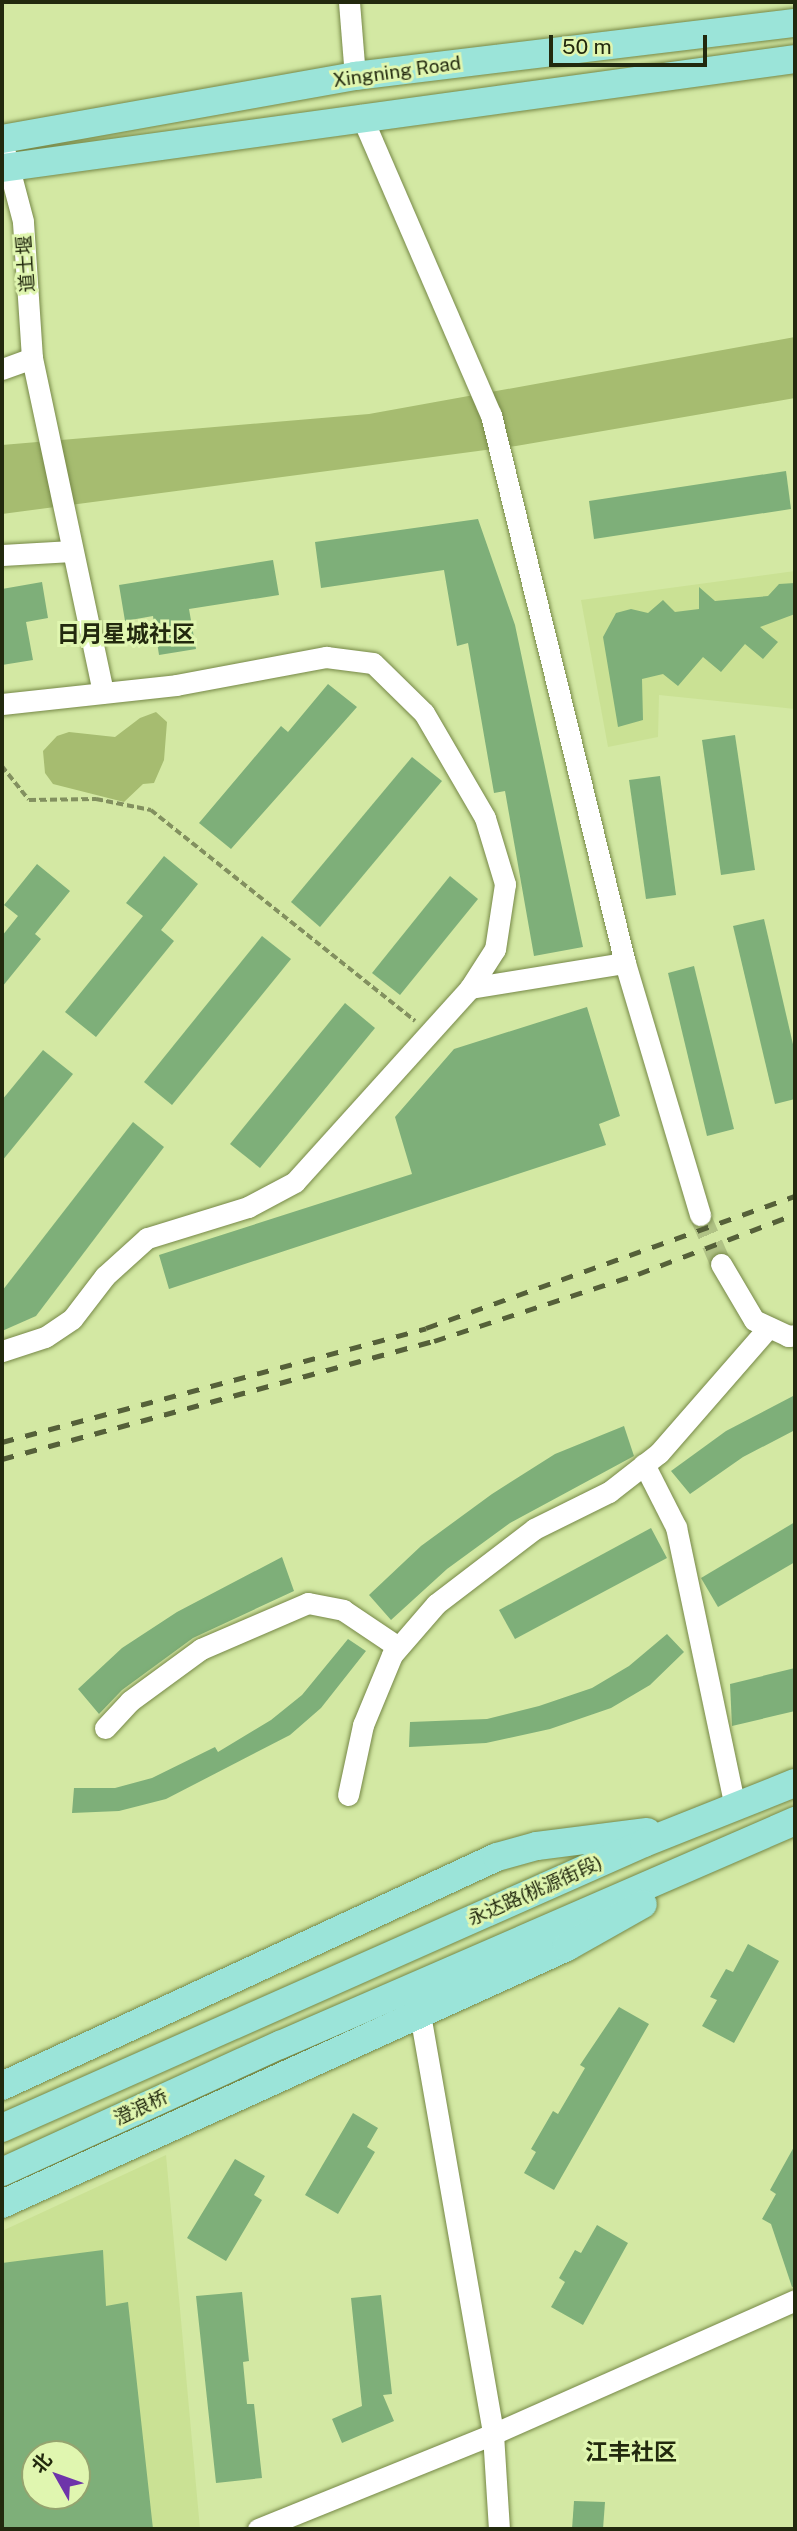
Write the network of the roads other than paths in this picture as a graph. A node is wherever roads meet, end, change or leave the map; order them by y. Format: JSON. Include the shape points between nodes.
{"nodes":[{"id":1,"x":349,"y":2,"type":"edge"},
{"id":2,"x":795,"y":23,"type":"edge"},
{"id":3,"x":795,"y":59,"type":"edge"},
{"id":4,"x":355,"y":76,"type":"junction"},
{"id":5,"x":361,"y":115,"type":"junction"},
{"id":6,"x":3,"y":154,"type":"edge"},
{"id":7,"x":32,"y":358,"type":"junction"},
{"id":8,"x":2,"y":369,"type":"edge"},
{"id":9,"x":72,"y":551,"type":"junction"},
{"id":10,"x":2,"y":555,"type":"edge"},
{"id":11,"x":103,"y":693,"type":"junction"},
{"id":12,"x":2,"y":704,"type":"edge"},
{"id":13,"x":625,"y":963,"type":"junction"},
{"id":14,"x":470,"y":988,"type":"junction"},
{"id":15,"x":700,"y":1215,"type":"tunnel mouth"},
{"id":16,"x":721,"y":1264,"type":"tunnel mouth"},
{"id":17,"x":769,"y":1327,"type":"junction"},
{"id":18,"x":795,"y":1335,"type":"edge"},
{"id":19,"x":2,"y":1351,"type":"edge"},
{"id":20,"x":644,"y":1464,"type":"junction"},
{"id":21,"x":398,"y":1647,"type":"junction"},
{"id":22,"x":105,"y":1728,"type":"dead end"},
{"id":23,"x":795,"y":1783,"type":"edge"},
{"id":24,"x":348,"y":1795,"type":"dead end"},
{"id":25,"x":735,"y":1807,"type":"junction"},
{"id":26,"x":783,"y":1826,"type":"edge"},
{"id":27,"x":685,"y":1827,"type":"junction"},
{"id":28,"x":276,"y":2004,"type":"joint"},
{"id":29,"x":420,"y":2014,"type":"junction"},
{"id":30,"x":280,"y":2045,"type":"joint"},
{"id":31,"x":2,"y":2086,"type":"edge"},
{"id":32,"x":2,"y":2128,"type":"edge"},
{"id":33,"x":2,"y":2172,"type":"edge"},
{"id":34,"x":2,"y":2204,"type":"edge"},
{"id":35,"x":795,"y":2300,"type":"edge"},
{"id":36,"x":493,"y":2434,"type":"junction"},
{"id":37,"x":258,"y":2529,"type":"edge"},
{"id":38,"x":499,"y":2529,"type":"edge"}],
"edges":[{"from":1,"to":4,"type":"street"},
{"from":2,"to":4,"type":"main road","name":"Xingning Road"},
{"from":3,"to":5,"type":"main road","name":"Xingning Road"},
{"from":4,"to":6,"type":"main road","name":"Xingning Road"},
{"from":5,"to":6,"type":"main road","name":"Xingning Road"},
{"from":5,"to":13,"type":"street","via":[[491,415]]},
{"from":6,"to":7,"type":"street","name":"道士堰","via":[[23,221]]},
{"from":7,"to":8,"type":"street"},
{"from":7,"to":9,"type":"street","name":"道士堰"},
{"from":9,"to":10,"type":"street"},
{"from":9,"to":11,"type":"street","name":"道士堰"},
{"from":11,"to":12,"type":"street"},
{"from":11,"to":14,"type":"street","via":[[176,685],[326,657],[373,663],[425,713],[485,818],[500,862],[505,884],[495,949]]},
{"from":13,"to":14,"type":"street"},
{"from":13,"to":15,"type":"street"},
{"from":14,"to":19,"type":"street","via":[[295,1182],[248,1207],[147,1238],[105,1276],[72,1319],[45,1337]]},
{"from":16,"to":17,"type":"street","via":[[754,1320]]},
{"from":17,"to":18,"type":"street"},
{"from":17,"to":20,"type":"street"},
{"from":20,"to":21,"type":"street","via":[[609,1492],[534,1528],[436,1604]]},
{"from":20,"to":25,"type":"street","via":[[676,1527]]},
{"from":21,"to":22,"type":"street","via":[[342,1611],[308,1603],[201,1649],[130,1701]]},
{"from":21,"to":24,"type":"street","via":[[363,1725]]},
{"from":23,"to":25,"type":"main road","name":"永达路(桃源街段)"},
{"from":25,"to":27,"type":"main road","name":"永达路(桃源街段)"},
{"from":26,"to":29,"type":"main road","via":[[567,1947]]},
{"from":26,"to":30,"type":"main road","name":"永达路(桃源街段)"},
{"from":27,"to":28,"type":"main road","name":"永达路(桃源街段)"},
{"from":27,"to":31,"type":"main road","via":[[537,1846],[497,1857]]},
{"from":28,"to":32,"type":"main road","name":"澄浪桥"},
{"from":29,"to":34,"type":"main road"},
{"from":29,"to":36,"type":"street"},
{"from":30,"to":33,"type":"main road","name":"澄浪桥"},
{"from":35,"to":36,"type":"street"},
{"from":36,"to":37,"type":"street"},
{"from":36,"to":38,"type":"street"}]}
